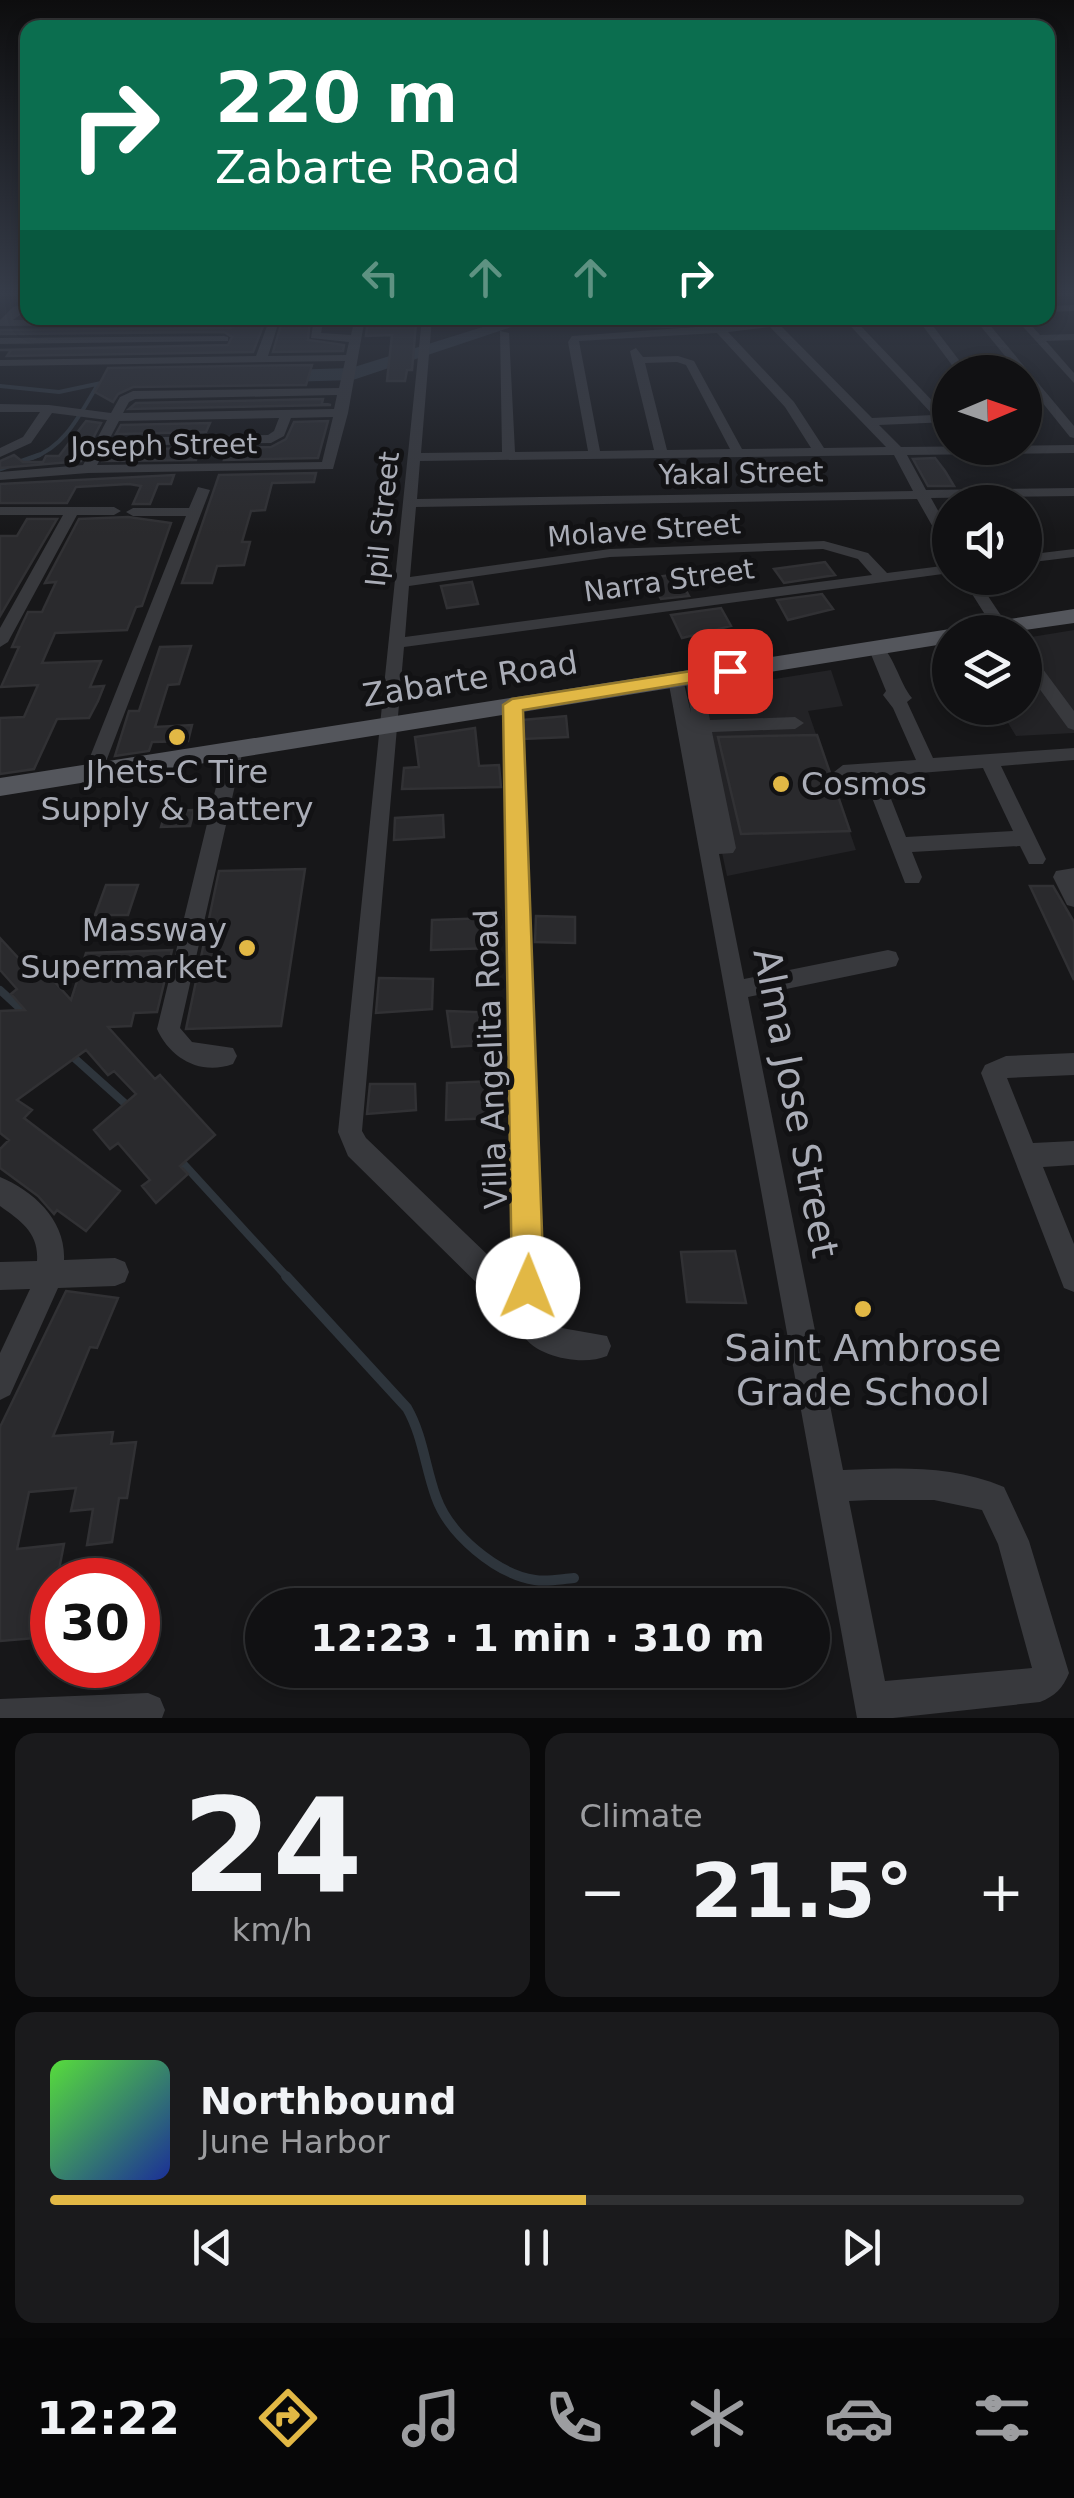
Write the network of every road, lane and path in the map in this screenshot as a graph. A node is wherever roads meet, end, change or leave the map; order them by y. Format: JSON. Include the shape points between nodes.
{"nodes":[{"id":1,"x":344,"y":374,"type":"edge"},
{"id":2,"x":422,"y":374,"type":"edge"},
{"id":3,"x":506,"y":374,"type":"edge"},
{"id":4,"x":578,"y":374,"type":"edge"},
{"id":5,"x":642,"y":374,"type":"edge"},
{"id":6,"x":696,"y":374,"type":"edge"},
{"id":7,"x":761,"y":374,"type":"edge"},
{"id":8,"x":823,"y":374,"type":"edge"},
{"id":9,"x":903,"y":374,"type":"edge"},
{"id":10,"x":349,"y":375,"type":"junction"},
{"id":11,"x":1042,"y":394,"type":"edge"},
{"id":12,"x":932,"y":404,"type":"edge"},
{"id":13,"x":0,"y":408,"type":"edge"},
{"id":14,"x":50,"y":409,"type":"junction"},
{"id":15,"x":342,"y":413,"type":"junction"},
{"id":16,"x":286,"y":414,"type":"junction"},
{"id":17,"x":114,"y":417,"type":"junction"},
{"id":18,"x":932,"y":419,"type":"edge"},
{"id":19,"x":871,"y":422,"type":"junction"},
{"id":20,"x":1074,"y":434,"type":"edge"},
{"id":21,"x":103,"y":442,"type":"junction"},
{"id":22,"x":1042,"y":449,"type":"edge"},
{"id":23,"x":1074,"y":450,"type":"edge"},
{"id":24,"x":932,"y":452,"type":"edge"},
{"id":25,"x":0,"y":453,"type":"edge"},
{"id":26,"x":898,"y":453,"type":"junction"},
{"id":27,"x":821,"y":454,"type":"junction"},
{"id":28,"x":739,"y":455,"type":"junction"},
{"id":29,"x":414,"y":456,"type":"junction"},
{"id":30,"x":509,"y":456,"type":"junction"},
{"id":31,"x":595,"y":456,"type":"junction"},
{"id":32,"x":662,"y":456,"type":"junction"},
{"id":33,"x":88,"y":469,"type":"junction"},
{"id":34,"x":0,"y":476,"type":"edge"},
{"id":35,"x":203,"y":490,"type":"dead end"},
{"id":36,"x":1074,"y":492,"type":"edge"},
{"id":37,"x":921,"y":495,"type":"junction"},
{"id":38,"x":409,"y":503,"type":"junction"},
{"id":39,"x":0,"y":511,"type":"edge"},
{"id":40,"x":72,"y":512,"type":"junction"},
{"id":41,"x":114,"y":512,"type":"dead end"},
{"id":42,"x":133,"y":512,"type":"dead end"},
{"id":43,"x":195,"y":512,"type":"junction"},
{"id":44,"x":932,"y":514,"type":"edge"},
{"id":45,"x":1074,"y":553,"type":"edge"},
{"id":46,"x":1042,"y":557,"type":"edge"},
{"id":47,"x":932,"y":571,"type":"edge"},
{"id":48,"x":881,"y":576,"type":"junction"},
{"id":49,"x":401,"y":583,"type":"junction"},
{"id":50,"x":1074,"y":616,"type":"edge"},
{"id":51,"x":1042,"y":622,"type":"edge"},
{"id":52,"x":932,"y":639,"type":"edge"},
{"id":53,"x":0,"y":642,"type":"edge"},
{"id":54,"x":395,"y":643,"type":"junction"},
{"id":55,"x":876,"y":648,"type":"junction"},
{"id":56,"x":685,"y":678,"type":"junction"},
{"id":57,"x":1042,"y":681,"type":"edge"},
{"id":58,"x":512,"y":705,"type":"junction"},
{"id":59,"x":796,"y":723,"type":"dead end"},
{"id":60,"x":1074,"y":724,"type":"edge"},
{"id":61,"x":386,"y":726,"type":"junction"},
{"id":62,"x":704,"y":726,"type":"junction"},
{"id":63,"x":234,"y":750,"type":"junction"},
{"id":64,"x":1068,"y":754,"type":"edge"},
{"id":65,"x":988,"y":760,"type":"junction"},
{"id":66,"x":927,"y":766,"type":"junction"},
{"id":67,"x":871,"y":770,"type":"junction"},
{"id":68,"x":93,"y":772,"type":"junction"},
{"id":69,"x":843,"y":772,"type":"dead end"},
{"id":70,"x":1074,"y":774,"type":"edge"},
{"id":71,"x":0,"y":787,"type":"edge"},
{"id":72,"x":1026,"y":838,"type":"junction"},
{"id":73,"x":899,"y":844,"type":"junction"},
{"id":74,"x":726,"y":848,"type":"dead end"},
{"id":75,"x":1036,"y":858,"type":"dead end"},
{"id":76,"x":1074,"y":876,"type":"edge"},
{"id":77,"x":912,"y":877,"type":"dead end"},
{"id":78,"x":1074,"y":899,"type":"edge"},
{"id":79,"x":888,"y":959,"type":"dead end"},
{"id":80,"x":736,"y":990,"type":"junction"},
{"id":81,"x":224,"y":1056,"type":"dead end"},
{"id":82,"x":1074,"y":1064,"type":"edge"},
{"id":83,"x":1074,"y":1153,"type":"edge"},
{"id":84,"x":1025,"y":1156,"type":"junction"},
{"id":85,"x":0,"y":1190,"type":"edge"},
{"id":86,"x":1073,"y":1270,"type":"edge"},
{"id":87,"x":115,"y":1272,"type":"dead end"},
{"id":88,"x":49,"y":1275,"type":"junction"},
{"id":89,"x":0,"y":1276,"type":"edge"},
{"id":90,"x":526,"y":1296,"type":"junction"},
{"id":91,"x":598,"y":1346,"type":"dead end"},
{"id":92,"x":0,"y":1385,"type":"edge"},
{"id":93,"x":830,"y":1486,"type":"junction"},
{"id":94,"x":873,"y":1709,"type":"edge"},
{"id":95,"x":148,"y":1710,"type":"dead end"},
{"id":96,"x":0,"y":1716,"type":"edge"}],
"edges":[{"from":1,"to":10,"type":"street"},
{"from":2,"to":29,"type":"street","name":"Ipil Street"},
{"from":3,"to":30,"type":"street"},
{"from":4,"to":31,"type":"street"},
{"from":5,"to":32,"type":"street"},
{"from":6,"to":28,"type":"street"},
{"from":7,"to":27,"type":"street"},
{"from":8,"to":19,"type":"street"},
{"from":9,"to":12,"type":"street"},
{"from":10,"to":15,"type":"street"},
{"from":10,"to":17,"type":"street","via":[[132,396]]},
{"from":11,"to":20,"type":"street"},
{"from":13,"to":14,"type":"street"},
{"from":14,"to":17,"type":"street"},
{"from":14,"to":25,"type":"street","via":[[27,440]]},
{"from":15,"to":16,"type":"street"},
{"from":15,"to":33,"type":"street","name":"Joseph Street","via":[[328,466]]},
{"from":16,"to":17,"type":"street"},
{"from":16,"to":21,"type":"street","via":[[280,433],[270,439]]},
{"from":17,"to":21,"type":"street"},
{"from":18,"to":19,"type":"street"},
{"from":19,"to":26,"type":"street"},
{"from":21,"to":33,"type":"street"},
{"from":22,"to":23,"type":"street"},
{"from":24,"to":26,"type":"street"},
{"from":26,"to":27,"type":"street"},
{"from":26,"to":37,"type":"street"},
{"from":27,"to":28,"type":"street"},
{"from":28,"to":32,"type":"street"},
{"from":29,"to":30,"type":"street"},
{"from":29,"to":38,"type":"street","name":"Ipil Street"},
{"from":30,"to":31,"type":"street"},
{"from":31,"to":32,"type":"street"},
{"from":33,"to":34,"type":"street","name":"Joseph Street"},
{"from":35,"to":43,"type":"street"},
{"from":36,"to":37,"type":"street","name":"Yakal Street"},
{"from":37,"to":38,"type":"street","name":"Yakal Street"},
{"from":37,"to":44,"type":"street"},
{"from":38,"to":49,"type":"street","name":"Ipil Street"},
{"from":39,"to":40,"type":"street"},
{"from":40,"to":41,"type":"street"},
{"from":40,"to":53,"type":"street"},
{"from":42,"to":43,"type":"street"},
{"from":43,"to":68,"type":"street"},
{"from":45,"to":46,"type":"street"},
{"from":47,"to":48,"type":"street","name":"Narra Street"},
{"from":48,"to":49,"type":"street","name":"Molave Street","via":[[863,556],[824,545],[595,554]]},
{"from":48,"to":54,"type":"street","name":"Narra Street"},
{"from":49,"to":54,"type":"street","name":"Ipil Street"},
{"from":50,"to":51,"type":"main road"},
{"from":52,"to":55,"type":"main road","name":"Zabarte Road"},
{"from":54,"to":61,"type":"street","name":"Ipil Street"},
{"from":55,"to":56,"type":"main road","name":"Zabarte Road"},
{"from":55,"to":66,"type":"street"},
{"from":56,"to":58,"type":"main road","name":"Zabarte Road"},
{"from":56,"to":62,"type":"street"},
{"from":56,"to":80,"type":"street","name":"Alma Jose Street"},
{"from":57,"to":60,"type":"street"},
{"from":58,"to":61,"type":"main road","name":"Zabarte Road"},
{"from":58,"to":90,"type":"street","name":"Villa Angelita Road"},
{"from":59,"to":62,"type":"street"},
{"from":61,"to":63,"type":"main road","name":"Zabarte Road"},
{"from":61,"to":90,"type":"street","name":"Villa Angelita Road","via":[[350,1132],[357,1147],[509,1295]]},
{"from":62,"to":74,"type":"street"},
{"from":63,"to":68,"type":"main road","name":"Zabarte Road"},
{"from":63,"to":81,"type":"street","via":[[168,1029],[187,1052]]},
{"from":64,"to":65,"type":"street"},
{"from":64,"to":70,"type":"street"},
{"from":65,"to":66,"type":"street"},
{"from":65,"to":72,"type":"street"},
{"from":66,"to":67,"type":"street"},
{"from":67,"to":69,"type":"street"},
{"from":67,"to":73,"type":"street"},
{"from":68,"to":71,"type":"main road","name":"Zabarte Road"},
{"from":72,"to":73,"type":"street"},
{"from":72,"to":75,"type":"street"},
{"from":73,"to":77,"type":"street"},
{"from":76,"to":78,"type":"street","via":[[1063,877]]},
{"from":79,"to":80,"type":"street"},
{"from":80,"to":93,"type":"street","name":"Alma Jose Street"},
{"from":82,"to":84,"type":"street","via":[[993,1073]]},
{"from":83,"to":84,"type":"street"},
{"from":84,"to":86,"type":"street"},
{"from":85,"to":88,"type":"street","via":[[46,1229],[52,1243]]},
{"from":87,"to":88,"type":"street"},
{"from":88,"to":89,"type":"street"},
{"from":88,"to":92,"type":"street"},
{"from":90,"to":91,"type":"street","via":[[534,1326],[553,1344]]},
{"from":93,"to":94,"type":"street","name":"Alma Jose Street"},
{"from":93,"to":94,"type":"street","via":[[937,1485],[993,1498],[1013,1541],[1052,1673],[1040,1685]]},
{"from":95,"to":96,"type":"street"}]}
